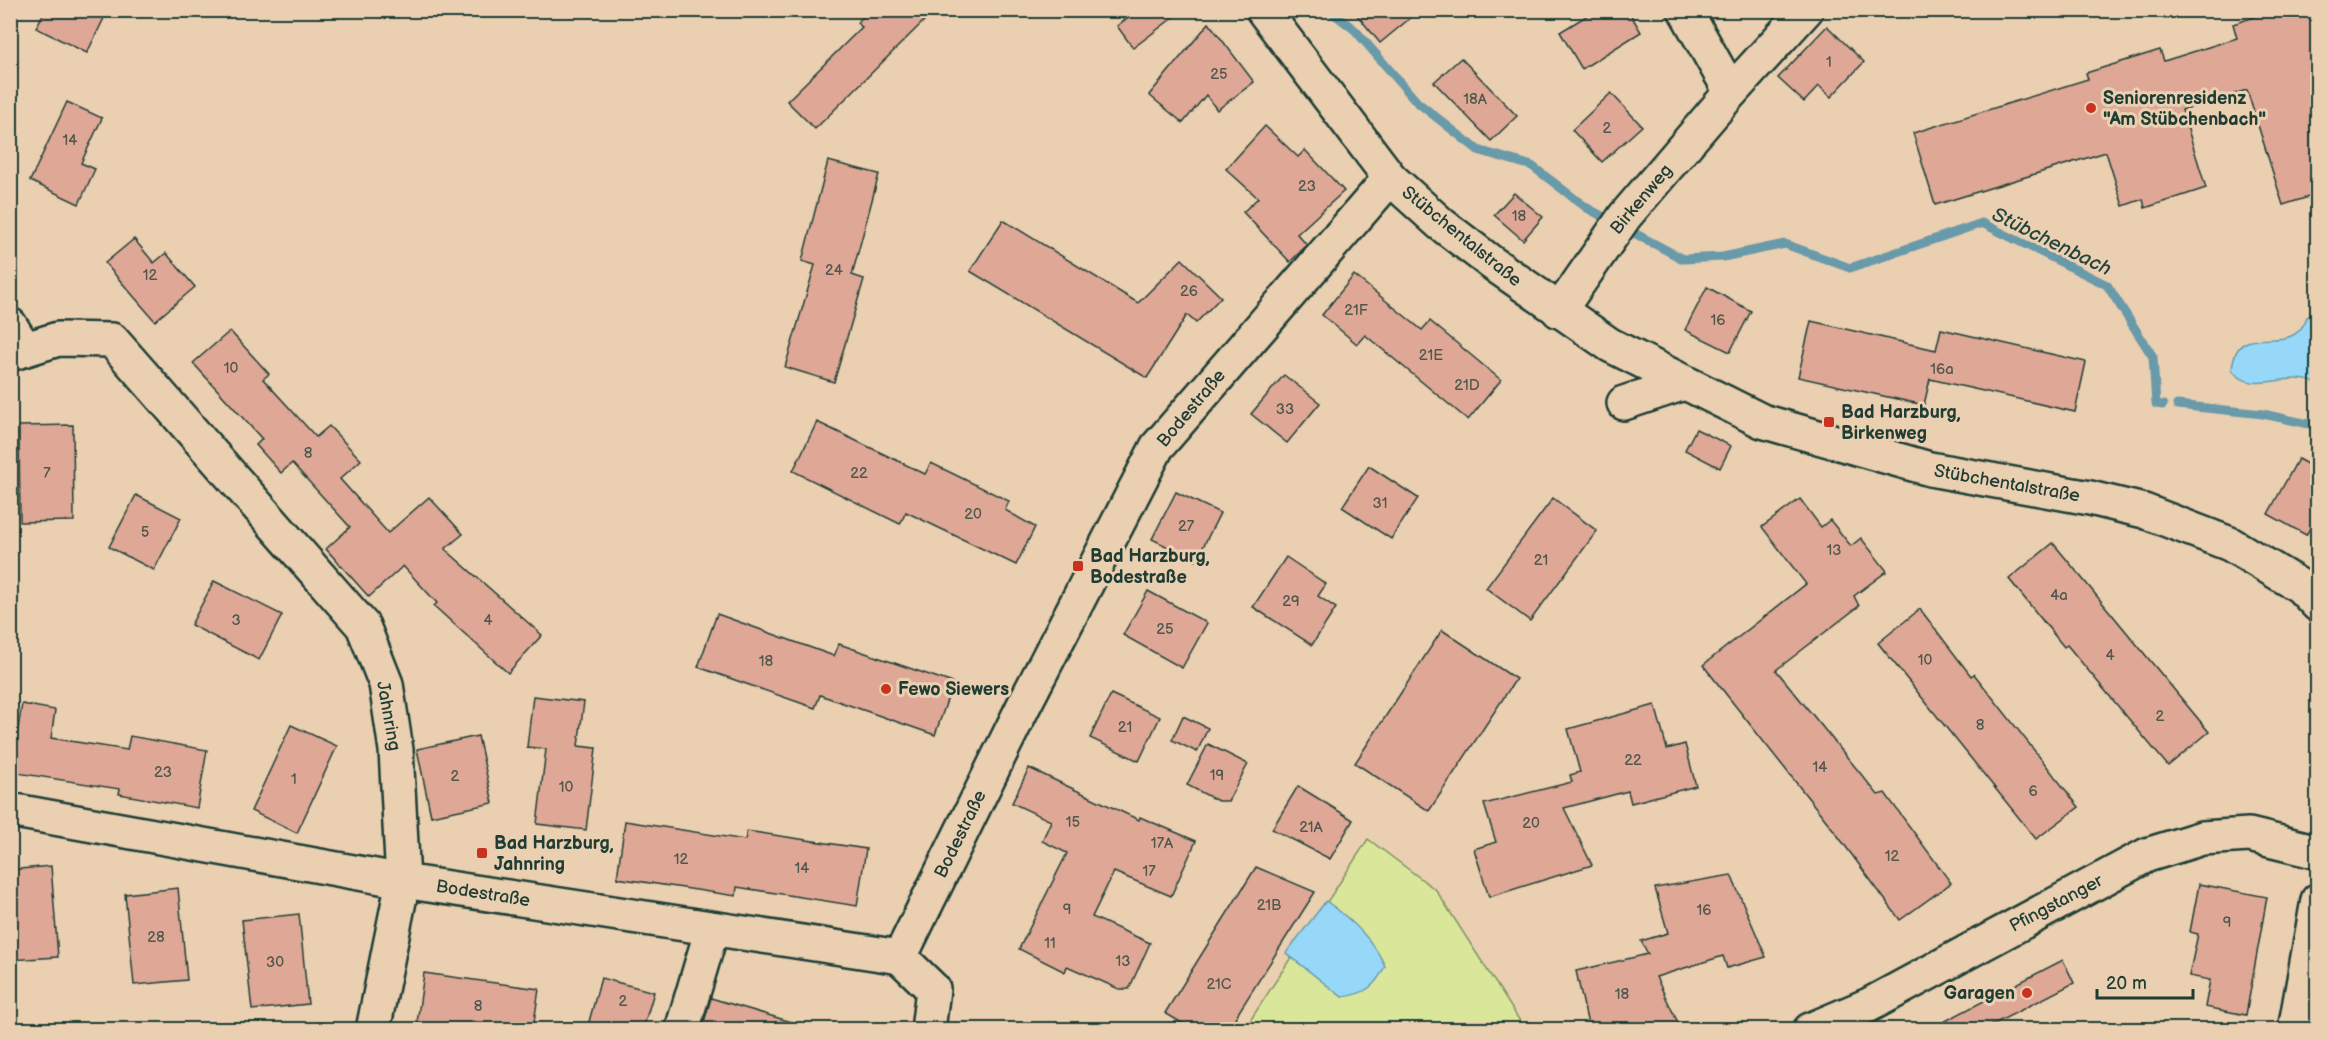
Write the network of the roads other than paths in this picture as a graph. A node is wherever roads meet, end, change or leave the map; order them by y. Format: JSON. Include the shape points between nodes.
{"nodes":[{"id":1,"x":1263,"y":10,"type":"edge"},
{"id":2,"x":1686,"y":10,"type":"edge"},
{"id":3,"x":1806,"y":10,"type":"edge"},
{"id":4,"x":1731,"y":92,"type":"junction"},
{"id":5,"x":1390,"y":178,"type":"junction"},
{"id":6,"x":1559,"y":311,"type":"junction"},
{"id":7,"x":15,"y":343,"type":"edge"},
{"id":8,"x":1684,"y":383,"type":"junction"},
{"id":9,"x":1624,"y":403,"type":"dead end"},
{"id":10,"x":2318,"y":605,"type":"edge"},
{"id":11,"x":10,"y":810,"type":"edge"},
{"id":12,"x":2318,"y":852,"type":"edge"},
{"id":13,"x":403,"y":881,"type":"junction"},
{"id":14,"x":2318,"y":900,"type":"edge"},
{"id":15,"x":712,"y":928,"type":"junction"},
{"id":16,"x":900,"y":957,"type":"junction"},
{"id":17,"x":373,"y":1029,"type":"edge"},
{"id":18,"x":682,"y":1029,"type":"edge"},
{"id":19,"x":928,"y":1029,"type":"edge"},
{"id":20,"x":1809,"y":1029,"type":"edge"},
{"id":21,"x":2295,"y":1029,"type":"edge"}],
"edges":[{"from":1,"to":5,"type":"street","name":"Stübchentalstraße"},
{"from":2,"to":4,"type":"street"},
{"from":3,"to":4,"type":"street","name":"Birkenweg"},
{"from":4,"to":6,"type":"street","name":"Birkenweg","via":[[1619,225]]},
{"from":5,"to":6,"type":"street","name":"Stübchentalstraße","via":[[1440,224]]},
{"from":5,"to":16,"type":"street","name":"Bodestraße","via":[[1156,447]]},
{"from":6,"to":8,"type":"street","name":"Stübchentalstraße","via":[[1610,345]]},
{"from":7,"to":13,"type":"street","name":"Jahnring","via":[[112,340],[363,626],[386,684],[396,750]]},
{"from":8,"to":9,"type":"street"},
{"from":8,"to":10,"type":"street","name":"Stübchentalstraße","via":[[1762,421],[1930,469],[2144,511],[2230,544],[2300,586]]},
{"from":11,"to":13,"type":"street"},
{"from":12,"to":20,"type":"street","name":"Pfingstanger","via":[[2249,835],[2202,838],[2147,855],[1869,1005]]},
{"from":13,"to":15,"type":"street","name":"Bodestraße"},
{"from":13,"to":17,"type":"street"},
{"from":14,"to":21,"type":"street"},
{"from":15,"to":16,"type":"street","name":"Bodestraße"},
{"from":15,"to":18,"type":"street"},
{"from":16,"to":19,"type":"street","via":[[933,989]]}]}
